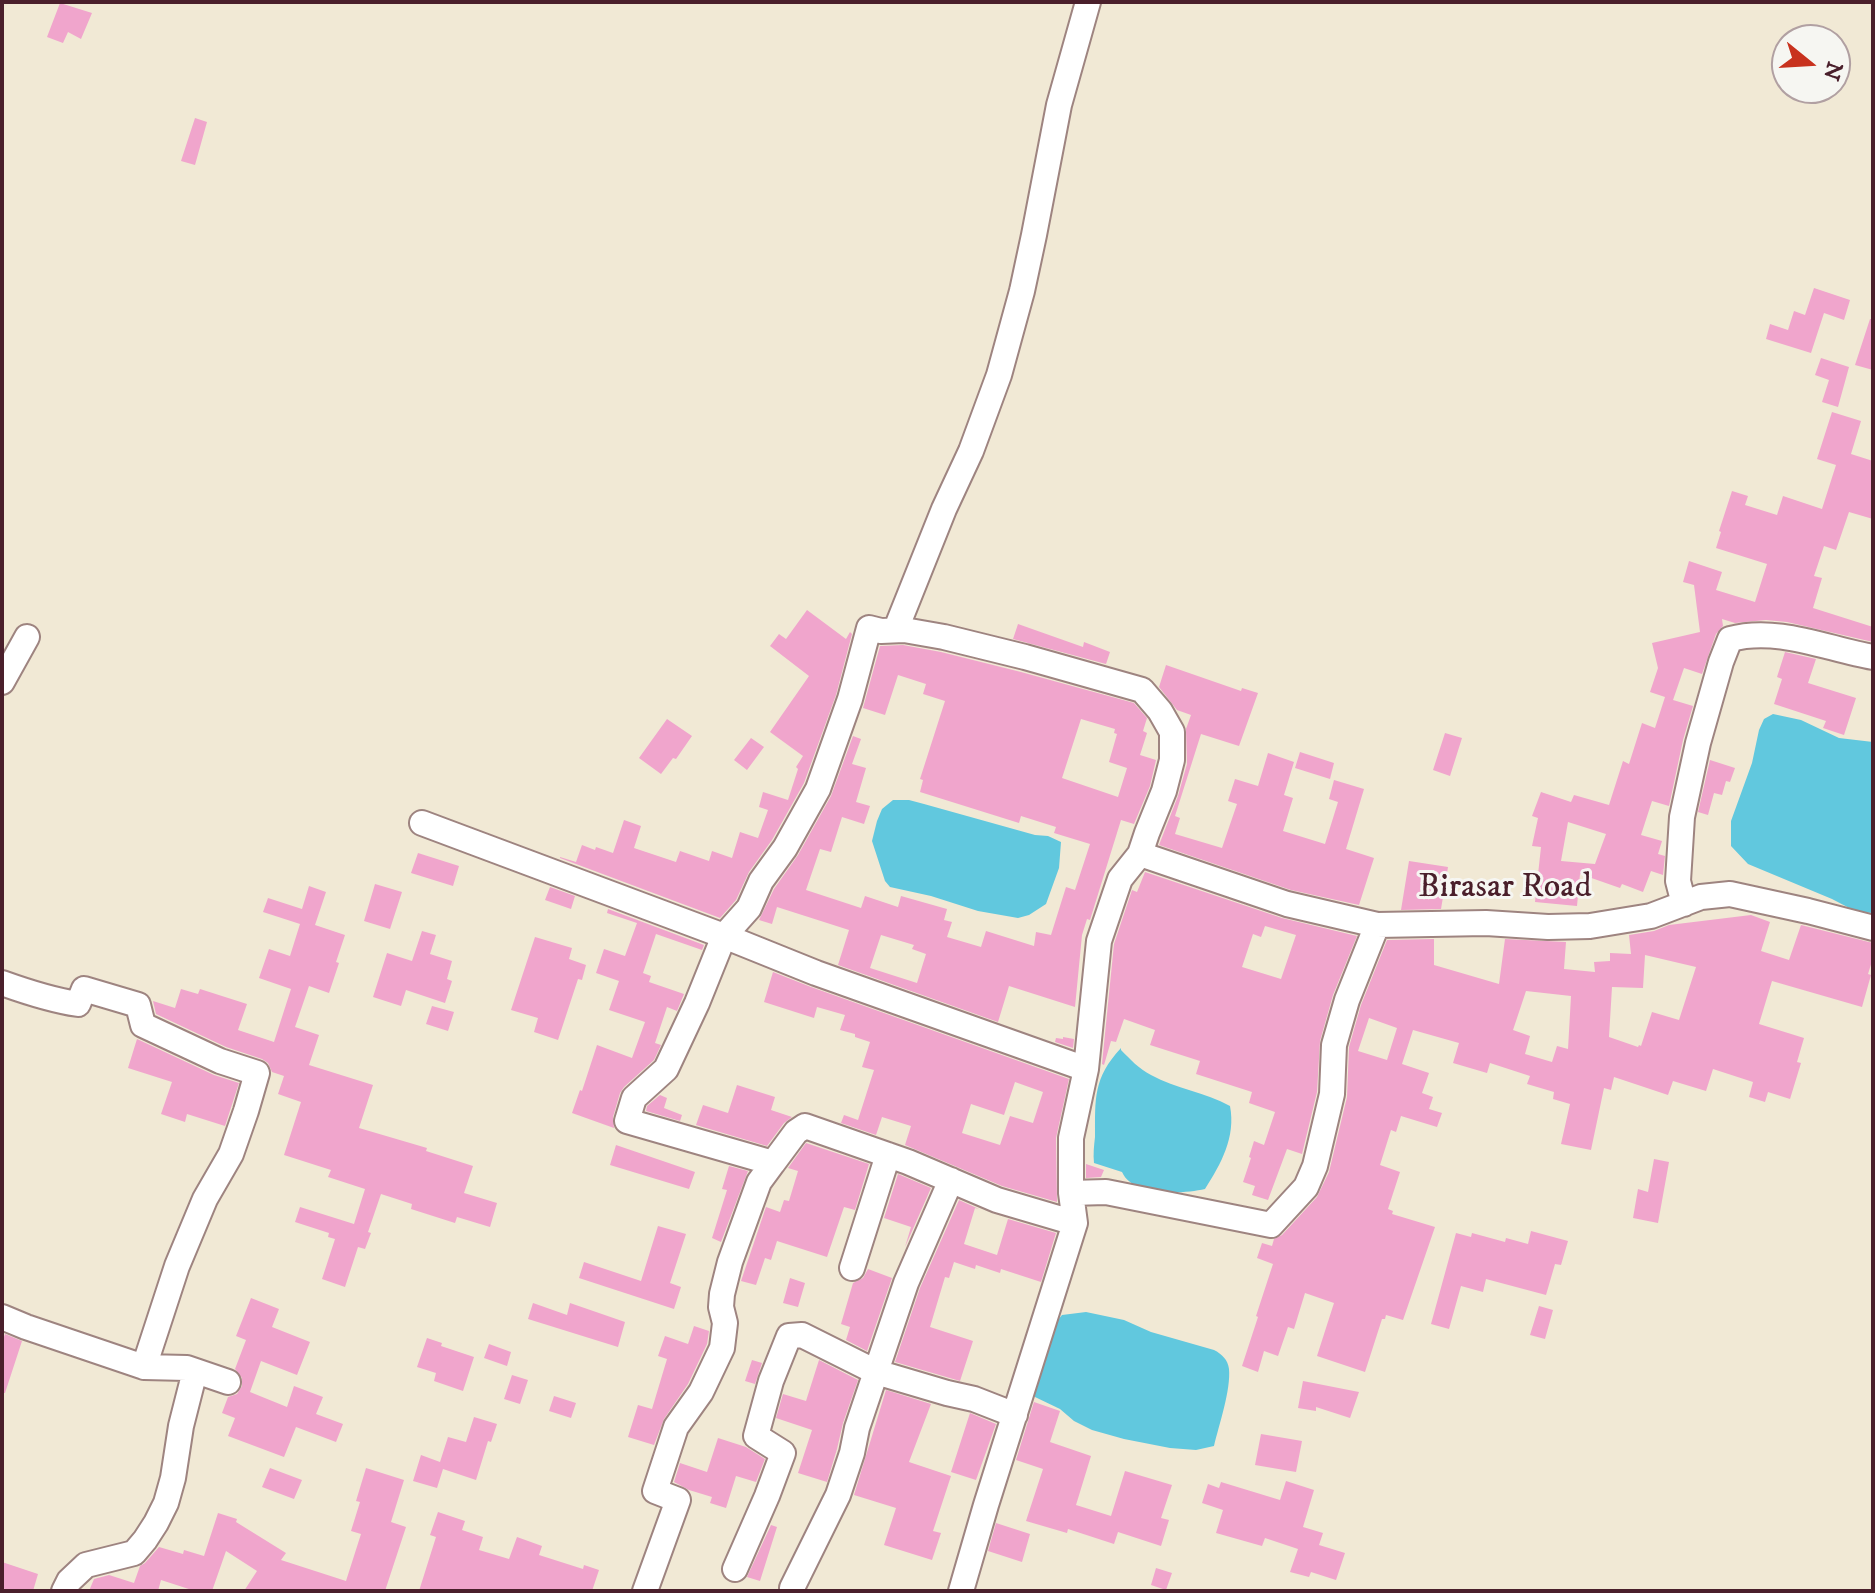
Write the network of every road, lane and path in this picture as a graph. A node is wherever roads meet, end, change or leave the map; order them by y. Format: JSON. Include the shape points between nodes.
{"nodes":[{"id":1,"x":1088,"y":2,"type":"edge"},
{"id":2,"x":896,"y":629,"type":"junction"},
{"id":3,"x":27,"y":637,"type":"dead end"},
{"id":4,"x":1873,"y":657,"type":"edge"},
{"id":5,"x":2,"y":682,"type":"edge"},
{"id":6,"x":422,"y":823,"type":"dead end"},
{"id":7,"x":1140,"y":854,"type":"junction"},
{"id":8,"x":1684,"y":904,"type":"junction"},
{"id":9,"x":1377,"y":925,"type":"junction"},
{"id":10,"x":1873,"y":928,"type":"edge"},
{"id":11,"x":724,"y":936,"type":"junction"},
{"id":12,"x":2,"y":983,"type":"edge"},
{"id":13,"x":1086,"y":1069,"type":"junction"},
{"id":14,"x":888,"y":1155,"type":"junction"},
{"id":15,"x":773,"y":1163,"type":"junction"},
{"id":16,"x":951,"y":1180,"type":"junction"},
{"id":17,"x":1071,"y":1193,"type":"junction"},
{"id":18,"x":1075,"y":1223,"type":"junction"},
{"id":19,"x":852,"y":1268,"type":"dead end"},
{"id":20,"x":2,"y":1317,"type":"edge"},
{"id":21,"x":144,"y":1367,"type":"junction"},
{"id":22,"x":195,"y":1371,"type":"junction"},
{"id":23,"x":876,"y":1372,"type":"junction"},
{"id":24,"x":228,"y":1382,"type":"dead end"},
{"id":25,"x":1015,"y":1415,"type":"junction"},
{"id":26,"x":735,"y":1569,"type":"dead end"},
{"id":27,"x":792,"y":1588,"type":"dead end"},
{"id":28,"x":64,"y":1591,"type":"edge"},
{"id":29,"x":645,"y":1591,"type":"edge"},
{"id":30,"x":961,"y":1591,"type":"edge"}],
"edges":[{"from":1,"to":2,"type":"street","via":[[1059,105],[1022,291],[999,375]]},
{"from":2,"to":7,"type":"street","via":[[998,650],[1142,690],[1172,732],[1172,760]]},
{"from":2,"to":11,"type":"street","via":[[869,628],[818,789],[749,908]]},
{"from":3,"to":5,"type":"street"},
{"from":4,"to":8,"type":"street","via":[[1781,637],[1730,639],[1682,817],[1678,881]]},
{"from":6,"to":11,"type":"street"},
{"from":7,"to":9,"type":"street","name":"Birasar Road","via":[[1287,904]]},
{"from":7,"to":13,"type":"street","via":[[1120,879],[1099,941]]},
{"from":8,"to":9,"type":"street","name":"Birasar Road","via":[[1651,916],[1590,926]]},
{"from":8,"to":10,"type":"street","name":"Birasar Road","via":[[1730,894]]},
{"from":9,"to":17,"type":"street","via":[[1334,1045],[1332,1094],[1315,1166],[1306,1187],[1271,1225],[1106,1192]]},
{"from":11,"to":13,"type":"street"},
{"from":11,"to":15,"type":"street","via":[[666,1069],[634,1098],[627,1121]]},
{"from":12,"to":21,"type":"street","via":[[65,1002],[78,1004],[84,989],[138,1005],[143,1025],[257,1073],[231,1154],[177,1266]]},
{"from":13,"to":17,"type":"street","via":[[1071,1138]]},
{"from":14,"to":15,"type":"street","via":[[805,1126]]},
{"from":14,"to":16,"type":"street"},
{"from":14,"to":19,"type":"street"},
{"from":15,"to":29,"type":"street","via":[[759,1182],[730,1262],[722,1294],[722,1348],[676,1427],[655,1491],[678,1500]]},
{"from":16,"to":18,"type":"street"},
{"from":16,"to":23,"type":"street","via":[[906,1283]]},
{"from":17,"to":18,"type":"street"},
{"from":18,"to":25,"type":"street"},
{"from":20,"to":21,"type":"street"},
{"from":21,"to":22,"type":"street"},
{"from":22,"to":24,"type":"street"},
{"from":22,"to":28,"type":"street","via":[[173,1478],[156,1523],[134,1553],[86,1565]]},
{"from":23,"to":25,"type":"street"},
{"from":23,"to":26,"type":"street","via":[[802,1335],[789,1336],[756,1436],[783,1453]]},
{"from":23,"to":27,"type":"street","via":[[838,1495]]},
{"from":25,"to":30,"type":"street"}]}
